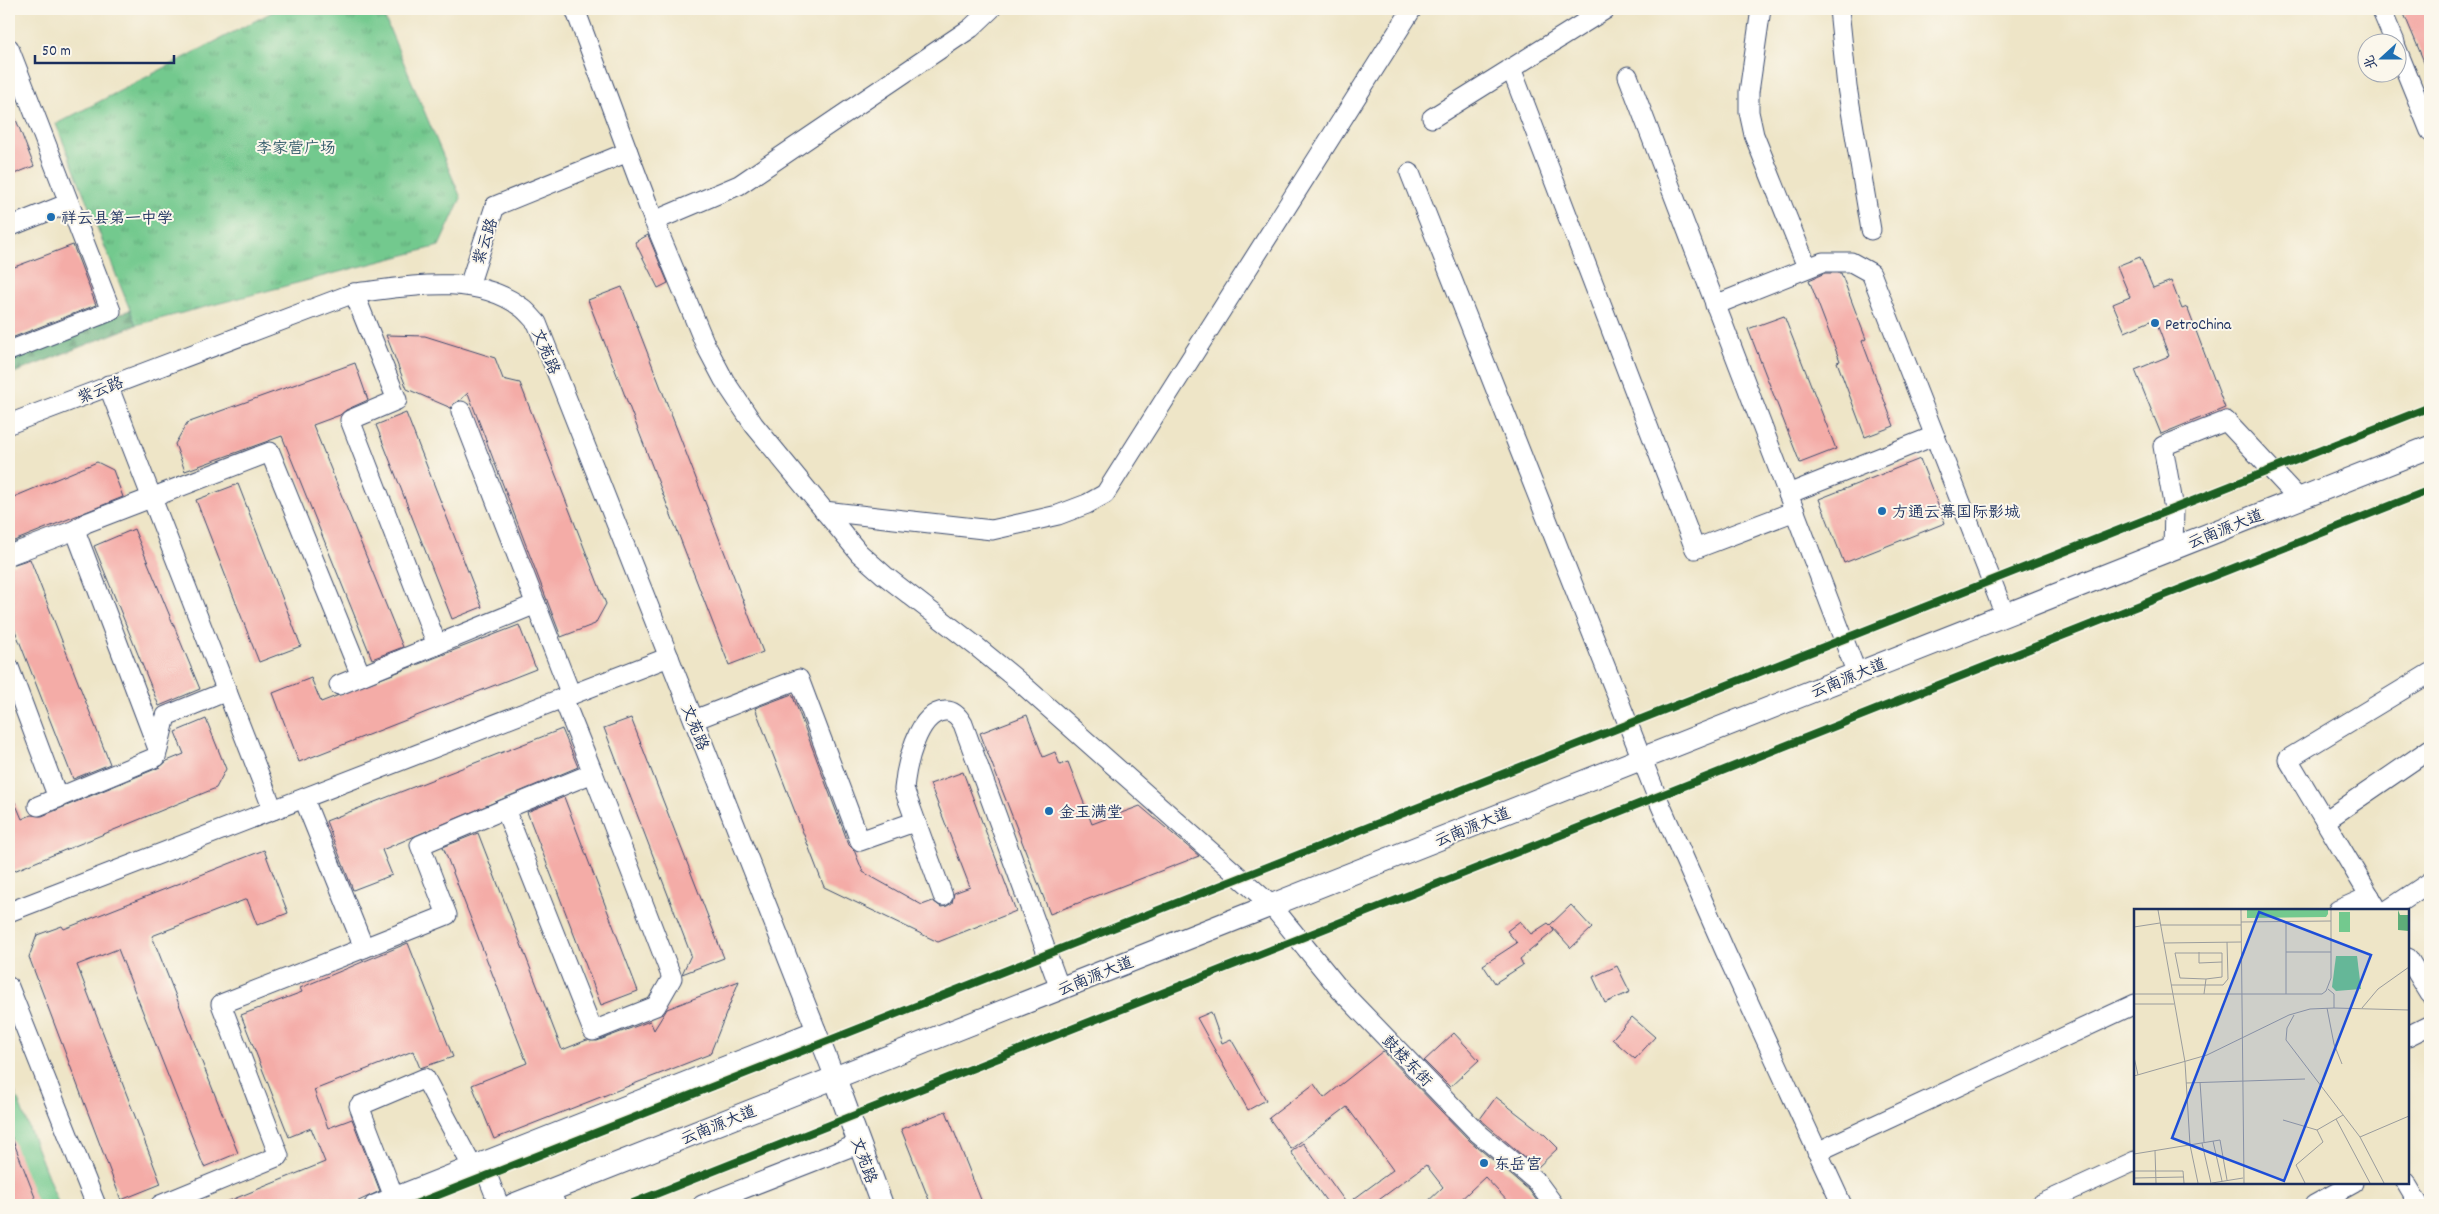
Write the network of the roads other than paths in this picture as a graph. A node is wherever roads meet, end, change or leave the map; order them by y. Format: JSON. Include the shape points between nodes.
{"nodes":[{"id":1,"x":575,"y":9,"type":"edge"},
{"id":2,"x":991,"y":9,"type":"edge"},
{"id":3,"x":1412,"y":9,"type":"edge"},
{"id":4,"x":1606,"y":9,"type":"edge"},
{"id":5,"x":1761,"y":9,"type":"edge"},
{"id":6,"x":1839,"y":9,"type":"edge"},
{"id":7,"x":2381,"y":9,"type":"edge"},
{"id":8,"x":2391,"y":32,"type":"edge"},
{"id":9,"x":9,"y":48,"type":"edge"},
{"id":10,"x":1510,"y":68,"type":"junction"},
{"id":11,"x":2406,"y":72,"type":"edge"},
{"id":12,"x":1628,"y":76,"type":"dead end"},
{"id":13,"x":1432,"y":118,"type":"dead end"},
{"id":14,"x":2430,"y":131,"type":"edge"},
{"id":15,"x":628,"y":152,"type":"junction"},
{"id":16,"x":1410,"y":173,"type":"dead end"},
{"id":17,"x":69,"y":203,"type":"junction"},
{"id":18,"x":654,"y":221,"type":"junction"},
{"id":19,"x":9,"y":227,"type":"edge"},
{"id":20,"x":1871,"y":230,"type":"dead end"},
{"id":21,"x":1808,"y":268,"type":"junction"},
{"id":22,"x":469,"y":286,"type":"junction"},
{"id":23,"x":354,"y":293,"type":"junction"},
{"id":24,"x":1715,"y":304,"type":"junction"},
{"id":25,"x":9,"y":351,"type":"edge"},
{"id":26,"x":108,"y":385,"type":"junction"},
{"id":27,"x":461,"y":411,"type":"dead end"},
{"id":28,"x":9,"y":424,"type":"edge"},
{"id":29,"x":1934,"y":436,"type":"junction"},
{"id":30,"x":2430,"y":447,"type":"edge"},
{"id":31,"x":1788,"y":494,"type":"junction"},
{"id":32,"x":152,"y":498,"type":"junction"},
{"id":33,"x":2299,"y":499,"type":"junction"},
{"id":34,"x":824,"y":511,"type":"junction"},
{"id":35,"x":1794,"y":511,"type":"junction"},
{"id":36,"x":75,"y":530,"type":"junction"},
{"id":37,"x":2173,"y":549,"type":"junction"},
{"id":38,"x":9,"y":555,"type":"edge"},
{"id":39,"x":536,"y":604,"type":"junction"},
{"id":40,"x":2005,"y":616,"type":"junction"},
{"id":41,"x":436,"y":645,"type":"junction"},
{"id":42,"x":669,"y":658,"type":"junction"},
{"id":43,"x":9,"y":667,"type":"edge"},
{"id":44,"x":2430,"y":673,"type":"edge"},
{"id":45,"x":1858,"y":674,"type":"junction"},
{"id":46,"x":361,"y":676,"type":"junction"},
{"id":47,"x":339,"y":685,"type":"dead end"},
{"id":48,"x":227,"y":691,"type":"junction"},
{"id":49,"x":567,"y":697,"type":"junction"},
{"id":50,"x":694,"y":720,"type":"junction"},
{"id":51,"x":158,"y":749,"type":"junction"},
{"id":52,"x":2430,"y":749,"type":"edge"},
{"id":53,"x":1642,"y":759,"type":"junction"},
{"id":54,"x":592,"y":773,"type":"junction"},
{"id":55,"x":58,"y":798,"type":"junction"},
{"id":56,"x":304,"y":799,"type":"junction"},
{"id":57,"x":38,"y":806,"type":"dead end"},
{"id":58,"x":505,"y":809,"type":"junction"},
{"id":59,"x":273,"y":810,"type":"junction"},
{"id":60,"x":2325,"y":820,"type":"junction"},
{"id":61,"x":914,"y":822,"type":"junction"},
{"id":62,"x":2430,"y":882,"type":"edge"},
{"id":63,"x":942,"y":896,"type":"dead end"},
{"id":64,"x":2374,"y":903,"type":"edge"},
{"id":65,"x":1271,"y":905,"type":"junction"},
{"id":66,"x":2343,"y":909,"type":"edge"},
{"id":67,"x":2390,"y":909,"type":"edge"},
{"id":68,"x":9,"y":912,"type":"edge"},
{"id":69,"x":364,"y":948,"type":"junction"},
{"id":70,"x":2409,"y":960,"type":"edge"},
{"id":71,"x":9,"y":987,"type":"edge"},
{"id":72,"x":1060,"y":989,"type":"junction"},
{"id":73,"x":2430,"y":994,"type":"edge"},
{"id":74,"x":2134,"y":1004,"type":"edge"},
{"id":75,"x":2430,"y":1025,"type":"edge"},
{"id":76,"x":816,"y":1030,"type":"junction"},
{"id":77,"x":2409,"y":1036,"type":"edge"},
{"id":78,"x":835,"y":1078,"type":"junction"},
{"id":79,"x":858,"y":1144,"type":"junction"},
{"id":80,"x":1817,"y":1152,"type":"junction"},
{"id":81,"x":2134,"y":1161,"type":"edge"},
{"id":82,"x":477,"y":1164,"type":"junction"},
{"id":83,"x":2352,"y":1184,"type":"edge"},
{"id":84,"x":2407,"y":1184,"type":"edge"},
{"id":85,"x":394,"y":1197,"type":"junction"},
{"id":86,"x":553,"y":1198,"type":"edge"},
{"id":87,"x":96,"y":1205,"type":"edge"},
{"id":88,"x":160,"y":1205,"type":"edge"},
{"id":89,"x":374,"y":1205,"type":"edge"},
{"id":90,"x":499,"y":1205,"type":"edge"},
{"id":91,"x":513,"y":1205,"type":"edge"},
{"id":92,"x":702,"y":1205,"type":"edge"},
{"id":93,"x":882,"y":1205,"type":"edge"},
{"id":94,"x":1554,"y":1205,"type":"edge"},
{"id":95,"x":1842,"y":1205,"type":"edge"},
{"id":96,"x":2040,"y":1205,"type":"edge"},
{"id":97,"x":2314,"y":1205,"type":"edge"},
{"id":98,"x":2419,"y":1205,"type":"edge"}],
"edges":[{"from":1,"to":15,"type":"street"},
{"from":2,"to":18,"type":"street","via":[[971,28],[739,185]]},
{"from":3,"to":34,"type":"street","via":[[1104,494],[1058,515],[992,530]]},
{"from":4,"to":10,"type":"street"},
{"from":5,"to":21,"type":"street","via":[[1748,112],[1754,135]]},
{"from":6,"to":20,"type":"street","via":[[1847,87]]},
{"from":7,"to":8,"type":"street"},
{"from":9,"to":17,"type":"street"},
{"from":10,"to":13,"type":"street"},
{"from":10,"to":35,"type":"street","via":[[1695,549]]},
{"from":11,"to":14,"type":"street"},
{"from":12,"to":24,"type":"street"},
{"from":15,"to":18,"type":"street"},
{"from":15,"to":22,"type":"street","name":"紫云路","via":[[495,206]]},
{"from":16,"to":53,"type":"street"},
{"from":17,"to":19,"type":"street"},
{"from":17,"to":25,"type":"street","via":[[111,311]]},
{"from":18,"to":34,"type":"street","via":[[705,344],[724,380],[754,425]]},
{"from":21,"to":24,"type":"street"},
{"from":21,"to":29,"type":"street","via":[[1823,262],[1839,261],[1859,265],[1871,273]]},
{"from":22,"to":23,"type":"street","name":"紫云路","via":[[415,286]]},
{"from":22,"to":42,"type":"street","name":"文苑路","via":[[494,293],[521,307],[537,324]]},
{"from":23,"to":26,"type":"street","name":"紫云路"},
{"from":23,"to":41,"type":"street","via":[[397,400],[350,420]]},
{"from":24,"to":31,"type":"street"},
{"from":26,"to":28,"type":"street","name":"紫云路"},
{"from":26,"to":32,"type":"street"},
{"from":27,"to":39,"type":"street"},
{"from":29,"to":31,"type":"street"},
{"from":29,"to":40,"type":"street"},
{"from":30,"to":33,"type":"main road","name":"云南源大道"},
{"from":31,"to":35,"type":"street"},
{"from":32,"to":36,"type":"street"},
{"from":32,"to":46,"type":"street","via":[[270,452]]},
{"from":32,"to":48,"type":"street"},
{"from":33,"to":37,"type":"main road","name":"云南源大道"},
{"from":33,"to":37,"type":"street","via":[[2226,421],[2217,424],[2163,446],[2174,509]]},
{"from":34,"to":65,"type":"street","name":"鼓楼东街","via":[[859,553],[1022,684]]},
{"from":35,"to":45,"type":"street"},
{"from":36,"to":38,"type":"street"},
{"from":36,"to":51,"type":"street"},
{"from":37,"to":40,"type":"main road","name":"云南源大道"},
{"from":39,"to":41,"type":"street"},
{"from":39,"to":49,"type":"street"},
{"from":40,"to":45,"type":"main road","name":"云南源大道"},
{"from":41,"to":46,"type":"street"},
{"from":42,"to":49,"type":"street"},
{"from":42,"to":50,"type":"street","name":"文苑路"},
{"from":43,"to":55,"type":"street"},
{"from":44,"to":60,"type":"street","via":[[2288,759]]},
{"from":45,"to":53,"type":"main road","name":"云南源大道"},
{"from":46,"to":47,"type":"street"},
{"from":48,"to":51,"type":"street","via":[[166,716]]},
{"from":48,"to":59,"type":"street"},
{"from":49,"to":54,"type":"street"},
{"from":49,"to":56,"type":"street"},
{"from":50,"to":61,"type":"street","via":[[799,679],[860,841]]},
{"from":50,"to":76,"type":"street","name":"文苑路"},
{"from":51,"to":55,"type":"street","via":[[156,758]]},
{"from":52,"to":60,"type":"street"},
{"from":53,"to":65,"type":"main road","name":"云南源大道"},
{"from":53,"to":80,"type":"street"},
{"from":54,"to":58,"type":"street"},
{"from":54,"to":58,"type":"street","via":[[672,978],[656,1006],[593,1031]]},
{"from":55,"to":57,"type":"street"},
{"from":56,"to":59,"type":"street"},
{"from":56,"to":69,"type":"street"},
{"from":58,"to":69,"type":"street","via":[[420,845],[447,915]]},
{"from":59,"to":68,"type":"street"},
{"from":60,"to":64,"type":"street"},
{"from":61,"to":63,"type":"street"},
{"from":61,"to":72,"type":"street","via":[[904,789],[906,774],[924,722],[935,713],[948,710],[955,713],[963,724]]},
{"from":62,"to":67,"type":"street"},
{"from":64,"to":66,"type":"street"},
{"from":65,"to":72,"type":"main road","name":"云南源大道"},
{"from":65,"to":94,"type":"street","name":"鼓楼东街","via":[[1341,991],[1478,1133],[1537,1182]]},
{"from":69,"to":88,"type":"street","via":[[221,1004],[279,1156]]},
{"from":70,"to":73,"type":"street"},
{"from":71,"to":87,"type":"street"},
{"from":72,"to":78,"type":"main road","name":"云南源大道"},
{"from":74,"to":80,"type":"street"},
{"from":75,"to":77,"type":"street"},
{"from":76,"to":78,"type":"street","name":"文苑路"},
{"from":76,"to":82,"type":"street"},
{"from":78,"to":79,"type":"main road","name":"文苑路"},
{"from":78,"to":86,"type":"main road","name":"云南源大道"},
{"from":79,"to":92,"type":"street"},
{"from":79,"to":93,"type":"main road","name":"文苑路"},
{"from":80,"to":95,"type":"street"},
{"from":81,"to":96,"type":"street"},
{"from":82,"to":85,"type":"street"},
{"from":82,"to":85,"type":"street","via":[[425,1078],[359,1106]]},
{"from":82,"to":90,"type":"street"},
{"from":83,"to":97,"type":"street"},
{"from":84,"to":98,"type":"street"},
{"from":85,"to":89,"type":"street"},
{"from":86,"to":91,"type":"main road","name":"云南源大道"}]}
